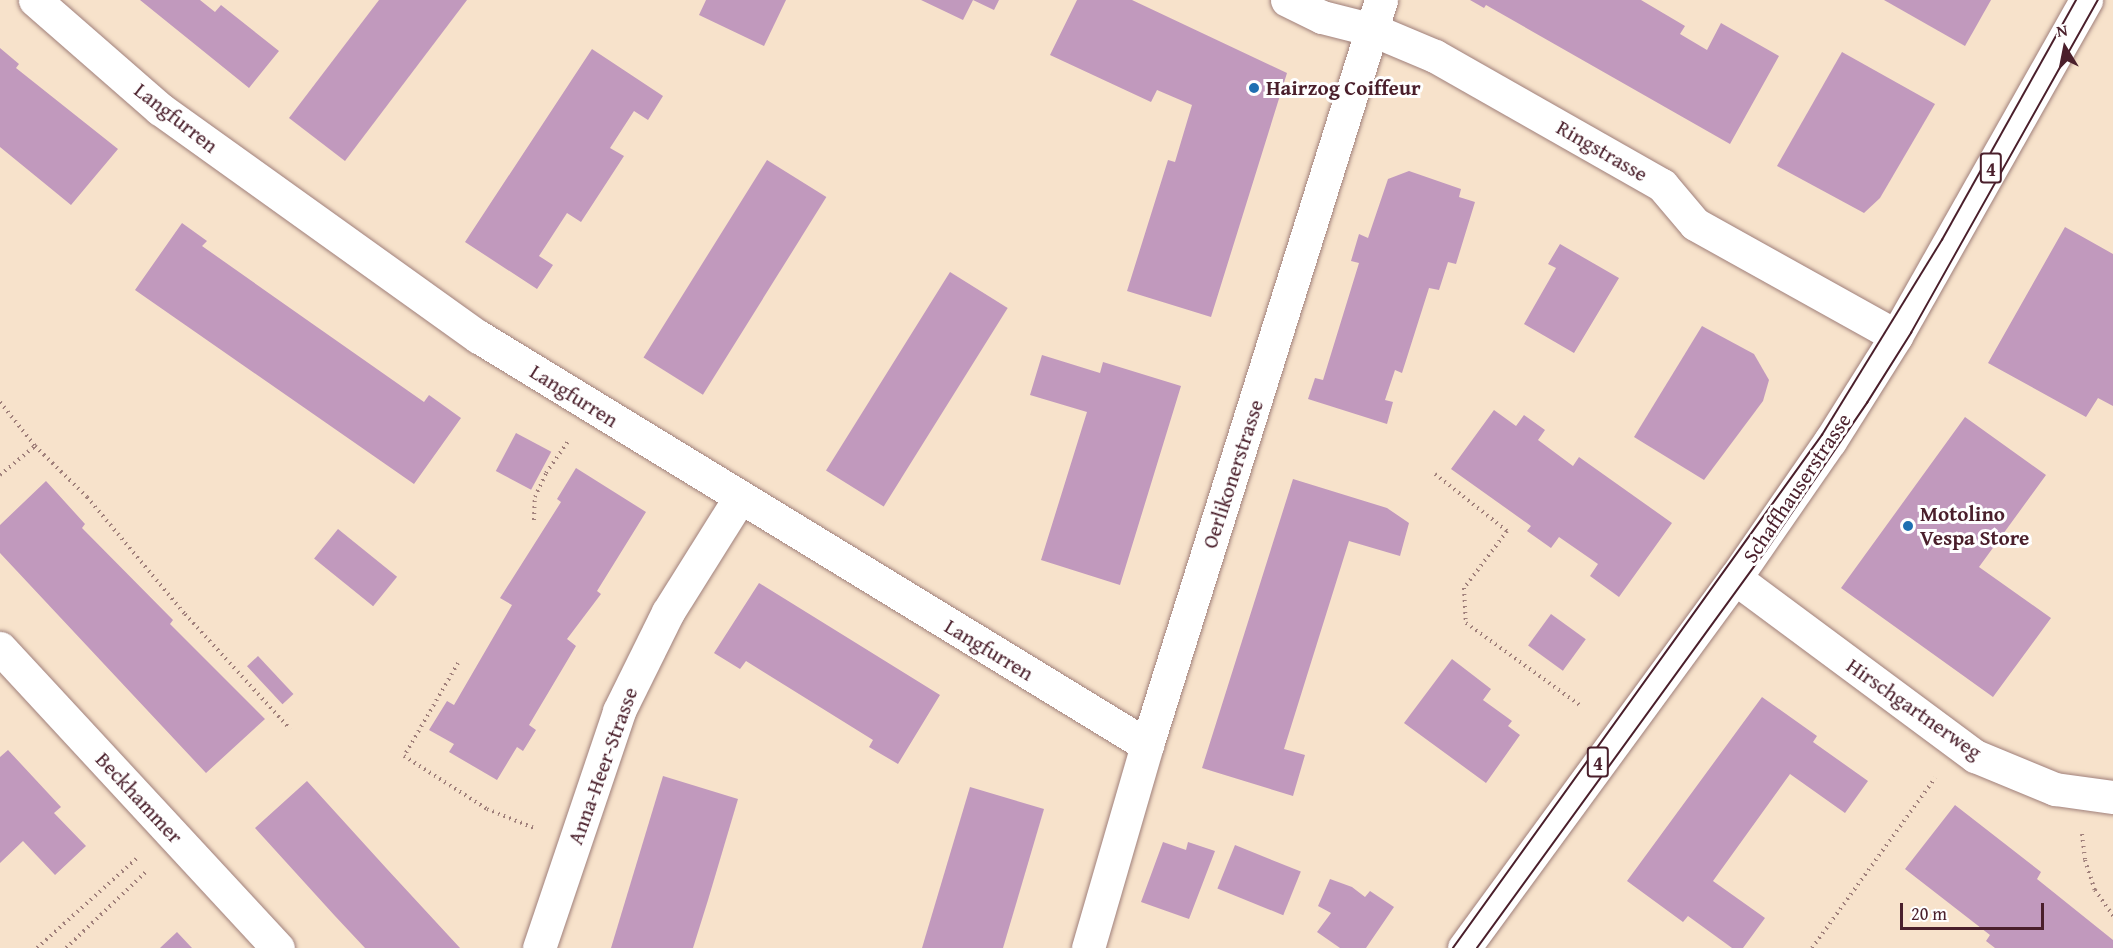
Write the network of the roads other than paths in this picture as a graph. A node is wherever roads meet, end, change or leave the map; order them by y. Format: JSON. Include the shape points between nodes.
{"nodes":[{"id":1,"x":35,"y":0,"type":"edge"},
{"id":2,"x":1287,"y":0,"type":"edge"},
{"id":3,"x":2086,"y":0,"type":"edge"},
{"id":4,"x":1377,"y":15,"type":"edge"},
{"id":5,"x":1896,"y":336,"type":"junction"},
{"id":6,"x":739,"y":499,"type":"junction"},
{"id":7,"x":1735,"y":578,"type":"junction"},
{"id":8,"x":0,"y":648,"type":"edge"},
{"id":9,"x":1147,"y":745,"type":"junction"},
{"id":10,"x":2113,"y":797,"type":"edge"},
{"id":11,"x":278,"y":948,"type":"edge"},
{"id":12,"x":539,"y":948,"type":"edge"},
{"id":13,"x":1088,"y":948,"type":"edge"},
{"id":14,"x":1464,"y":948,"type":"edge"}],
"edges":[{"from":1,"to":6,"type":"street","name":"Langfurren","via":[[160,109],[479,337]]},
{"from":2,"to":4,"type":"street","name":"Ringstrasse","via":[[1322,17]]},
{"from":3,"to":5,"type":"street","name":"Schaffhauserstrasse","number":"4"},
{"from":4,"to":5,"type":"street","name":"Ringstrasse","via":[[1435,56],[1662,185],[1695,224]]},
{"from":4,"to":9,"type":"street","name":"Oerlikonerstrasse"},
{"from":5,"to":7,"type":"street","name":"Schaffhauserstrasse","number":"4"},
{"from":6,"to":9,"type":"street","name":"Langfurren"},
{"from":6,"to":12,"type":"street","name":"Anna-Heer-Strasse","via":[[668,612],[619,711]]},
{"from":7,"to":10,"type":"street","name":"Hirschgartnerweg","via":[[1975,756],[2055,789]]},
{"from":7,"to":14,"type":"street","name":"Schaffhauserstrasse","number":"4"},
{"from":8,"to":11,"type":"street","name":"Beckhammer"},
{"from":9,"to":13,"type":"street","name":"Oerlikonerstrasse"}]}
